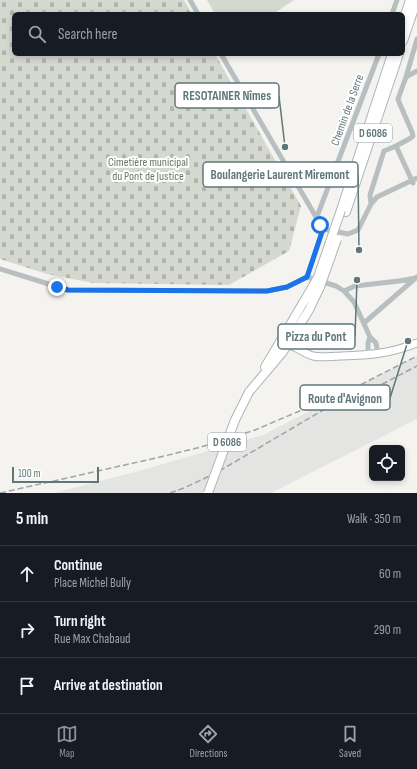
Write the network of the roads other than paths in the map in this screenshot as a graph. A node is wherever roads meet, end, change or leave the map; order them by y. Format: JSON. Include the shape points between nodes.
{"nodes":[{"id":1,"x":190,"y":0,"type":"edge"},
{"id":2,"x":397,"y":0,"type":"edge"},
{"id":3,"x":410,"y":0,"type":"edge"},
{"id":4,"x":417,"y":0,"type":"edge"},
{"id":5,"x":197,"y":12,"type":"edge"},
{"id":6,"x":393,"y":12,"type":"edge"},
{"id":7,"x":405,"y":15,"type":"edge"},
{"id":8,"x":405,"y":35,"type":"edge"},
{"id":9,"x":417,"y":39,"type":"edge"},
{"id":10,"x":222,"y":56,"type":"edge"},
{"id":11,"x":378,"y":56,"type":"edge"},
{"id":12,"x":391,"y":56,"type":"edge"},
{"id":13,"x":398,"y":56,"type":"edge"},
{"id":14,"x":417,"y":71,"type":"edge"},
{"id":15,"x":406,"y":76,"type":"junction"},
{"id":16,"x":396,"y":146,"type":"junction"},
{"id":17,"x":414,"y":181,"type":"edge"},
{"id":18,"x":371,"y":204,"type":"junction"},
{"id":19,"x":344,"y":211,"type":"junction"},
{"id":20,"x":316,"y":219,"type":"junction"},
{"id":21,"x":323,"y":229,"type":"junction"},
{"id":22,"x":0,"y":269,"type":"edge"},
{"id":23,"x":307,"y":277,"type":"junction"},
{"id":24,"x":417,"y":278,"type":"edge"},
{"id":25,"x":399,"y":281,"type":"junction"},
{"id":26,"x":317,"y":286,"type":"junction"},
{"id":27,"x":403,"y":289,"type":"junction"},
{"id":28,"x":344,"y":291,"type":"junction"},
{"id":29,"x":364,"y":323,"type":"junction"},
{"id":30,"x":370,"y":336,"type":"junction"},
{"id":31,"x":417,"y":344,"type":"edge"},
{"id":32,"x":278,"y":345,"type":"junction"},
{"id":33,"x":287,"y":345,"type":"junction"},
{"id":34,"x":378,"y":354,"type":"junction"},
{"id":35,"x":368,"y":355,"type":"junction"},
{"id":36,"x":248,"y":392,"type":"junction"},
{"id":37,"x":208,"y":493,"type":"edge"}],
"edges":[{"from":1,"to":5,"type":"street"},
{"from":2,"to":6,"type":"street"},
{"from":3,"to":7,"type":"main road"},
{"from":4,"to":8,"type":"main road"},
{"from":9,"to":15,"type":"street"},
{"from":10,"to":20,"type":"street"},
{"from":11,"to":20,"type":"street","name":"Chemin de la Serre"},
{"from":12,"to":19,"type":"main road","number":"D 6086"},
{"from":13,"to":19,"type":"main road","number":"D 6086"},
{"from":14,"to":15,"type":"street"},
{"from":15,"to":16,"type":"street","via":[[398,98],[412,136]]},
{"from":16,"to":17,"type":"street"},
{"from":16,"to":18,"type":"street","via":[[384,151],[370,195]]},
{"from":17,"to":18,"type":"street","via":[[377,197]]},
{"from":18,"to":21,"type":"street","via":[[358,230],[348,234]]},
{"from":19,"to":26,"type":"main road","number":"D 6086","bridge":true},
{"from":20,"to":21,"type":"street"},
{"from":21,"to":23,"type":"street"},
{"from":22,"to":23,"type":"street","via":[[68,290],[267,291],[287,287]]},
{"from":23,"to":28,"type":"street"},
{"from":24,"to":25,"type":"street"},
{"from":24,"to":27,"type":"street"},
{"from":25,"to":27,"type":"street"},
{"from":25,"to":28,"type":"street","via":[[355,286]]},
{"from":26,"to":32,"type":"main road","number":"D 6086"},
{"from":26,"to":33,"type":"main road","number":"D 6086","via":[[309,310]]},
{"from":27,"to":29,"type":"street"},
{"from":28,"to":29,"type":"street","via":[[354,302]]},
{"from":29,"to":30,"type":"street"},
{"from":30,"to":34,"type":"street","via":[[376,343]]},
{"from":30,"to":35,"type":"street"},
{"from":31,"to":34,"type":"main road","via":[[390,353]]},
{"from":32,"to":33,"type":"main road"},
{"from":32,"to":36,"type":"main road","number":"D 6086"},
{"from":33,"to":35,"type":"main road","via":[[316,356]]},
{"from":33,"to":36,"type":"main road","number":"D 6086"},
{"from":34,"to":35,"type":"main road"},
{"from":36,"to":37,"type":"main road","number":"D 6086","bridge":true}]}
